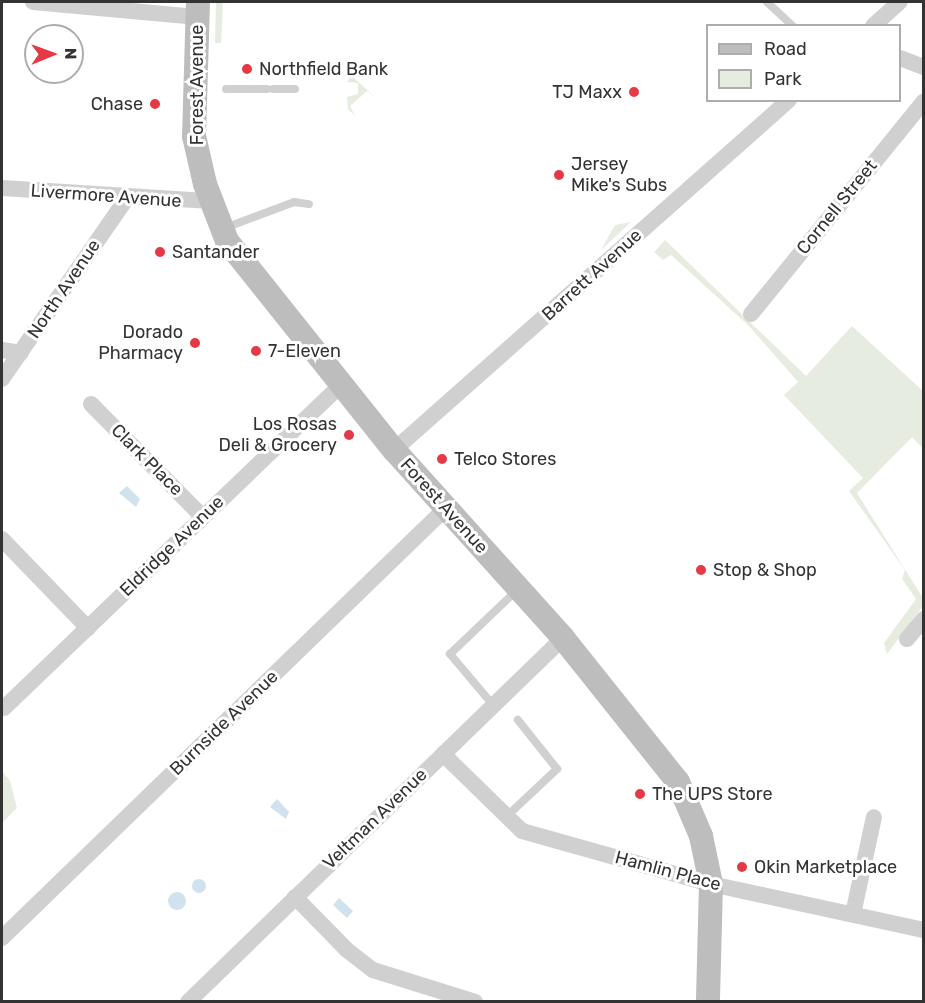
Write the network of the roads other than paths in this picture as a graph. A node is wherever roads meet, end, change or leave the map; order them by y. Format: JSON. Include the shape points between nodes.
{"nodes":[{"id":1,"x":33,"y":2,"type":"edge"},
{"id":2,"x":767,"y":2,"type":"edge"},
{"id":3,"x":900,"y":2,"type":"edge"},
{"id":4,"x":138,"y":7,"type":"edge"},
{"id":5,"x":198,"y":9,"type":"edge"},
{"id":6,"x":792,"y":24,"type":"edge"},
{"id":7,"x":875,"y":24,"type":"edge"},
{"id":8,"x":901,"y":58,"type":"edge"},
{"id":9,"x":924,"y":67,"type":"edge"},
{"id":10,"x":226,"y":88,"type":"dead end"},
{"id":11,"x":295,"y":89,"type":"dead end"},
{"id":12,"x":924,"y":101,"type":"edge"},
{"id":13,"x":787,"y":102,"type":"edge"},
{"id":14,"x":2,"y":188,"type":"edge"},
{"id":15,"x":126,"y":199,"type":"junction"},
{"id":16,"x":211,"y":201,"type":"junction"},
{"id":17,"x":309,"y":204,"type":"dead end"},
{"id":18,"x":222,"y":229,"type":"junction"},
{"id":19,"x":751,"y":314,"type":"dead end"},
{"id":20,"x":2,"y":351,"type":"edge"},
{"id":21,"x":21,"y":352,"type":"junction"},
{"id":22,"x":2,"y":379,"type":"edge"},
{"id":23,"x":341,"y":385,"type":"junction"},
{"id":24,"x":91,"y":404,"type":"dead end"},
{"id":25,"x":394,"y":450,"type":"junction"},
{"id":26,"x":446,"y":508,"type":"junction"},
{"id":27,"x":202,"y":517,"type":"junction"},
{"id":28,"x":2,"y":539,"type":"edge"},
{"id":29,"x":518,"y":589,"type":"junction"},
{"id":30,"x":924,"y":619,"type":"edge"},
{"id":31,"x":88,"y":628,"type":"junction"},
{"id":32,"x":563,"y":638,"type":"junction"},
{"id":33,"x":906,"y":639,"type":"dead end"},
{"id":34,"x":493,"y":705,"type":"junction"},
{"id":35,"x":4,"y":708,"type":"dead end"},
{"id":36,"x":518,"y":720,"type":"dead end"},
{"id":37,"x":443,"y":754,"type":"junction"},
{"id":38,"x":507,"y":816,"type":"junction"},
{"id":39,"x":874,"y":817,"type":"dead end"},
{"id":40,"x":711,"y":884,"type":"junction"},
{"id":41,"x":295,"y":897,"type":"junction"},
{"id":42,"x":853,"y":914,"type":"junction"},
{"id":43,"x":924,"y":930,"type":"edge"},
{"id":44,"x":2,"y":938,"type":"edge"},
{"id":45,"x":188,"y":1002,"type":"edge"},
{"id":46,"x":475,"y":1002,"type":"edge"},
{"id":47,"x":708,"y":1002,"type":"edge"}],
"edges":[{"from":1,"to":4,"type":"street"},
{"from":2,"to":6,"type":"lane"},
{"from":3,"to":7,"type":"street"},
{"from":4,"to":5,"type":"street"},
{"from":5,"to":16,"type":"main road","name":"Forest Avenue","via":[[194,136]]},
{"from":8,"to":9,"type":"street"},
{"from":10,"to":11,"type":"lane"},
{"from":12,"to":19,"type":"street","name":"Cornell Street"},
{"from":13,"to":25,"type":"street","name":"Barrett Avenue"},
{"from":14,"to":15,"type":"street","name":"Livermore Avenue"},
{"from":15,"to":16,"type":"street","name":"Livermore Avenue"},
{"from":15,"to":21,"type":"street","name":"North Avenue"},
{"from":16,"to":18,"type":"main road","name":"Forest Avenue"},
{"from":17,"to":18,"type":"lane","via":[[294,202]]},
{"from":18,"to":23,"type":"main road","name":"Forest Avenue","via":[[236,253]]},
{"from":20,"to":21,"type":"street"},
{"from":21,"to":22,"type":"street","name":"North Avenue"},
{"from":23,"to":25,"type":"main road","name":"Forest Avenue"},
{"from":23,"to":27,"type":"street","name":"Eldridge Avenue"},
{"from":24,"to":27,"type":"street","name":"Clark Place"},
{"from":25,"to":26,"type":"main road","name":"Forest Avenue"},
{"from":26,"to":29,"type":"main road","name":"Forest Avenue"},
{"from":26,"to":44,"type":"street","name":"Burnside Avenue"},
{"from":27,"to":31,"type":"street","name":"Eldridge Avenue"},
{"from":28,"to":31,"type":"street"},
{"from":29,"to":32,"type":"main road","name":"Forest Avenue"},
{"from":29,"to":34,"type":"lane","via":[[450,654]]},
{"from":30,"to":33,"type":"street"},
{"from":31,"to":35,"type":"street","name":"Eldridge Avenue"},
{"from":32,"to":34,"type":"street","name":"Veltman Avenue"},
{"from":32,"to":40,"type":"main road","name":"Forest Avenue","via":[[678,782],[701,836]]},
{"from":34,"to":37,"type":"street","name":"Veltman Avenue"},
{"from":36,"to":38,"type":"lane","via":[[557,769]]},
{"from":37,"to":38,"type":"street","name":"Hamlin Place"},
{"from":37,"to":41,"type":"street","name":"Veltman Avenue"},
{"from":38,"to":40,"type":"street","name":"Hamlin Place","via":[[522,831]]},
{"from":39,"to":42,"type":"street"},
{"from":40,"to":42,"type":"street","name":"Hamlin Place"},
{"from":40,"to":47,"type":"main road","name":"Forest Avenue"},
{"from":41,"to":45,"type":"street","name":"Veltman Avenue"},
{"from":41,"to":46,"type":"street","via":[[346,950],[374,970]]},
{"from":42,"to":43,"type":"street","name":"Hamlin Place"}]}
